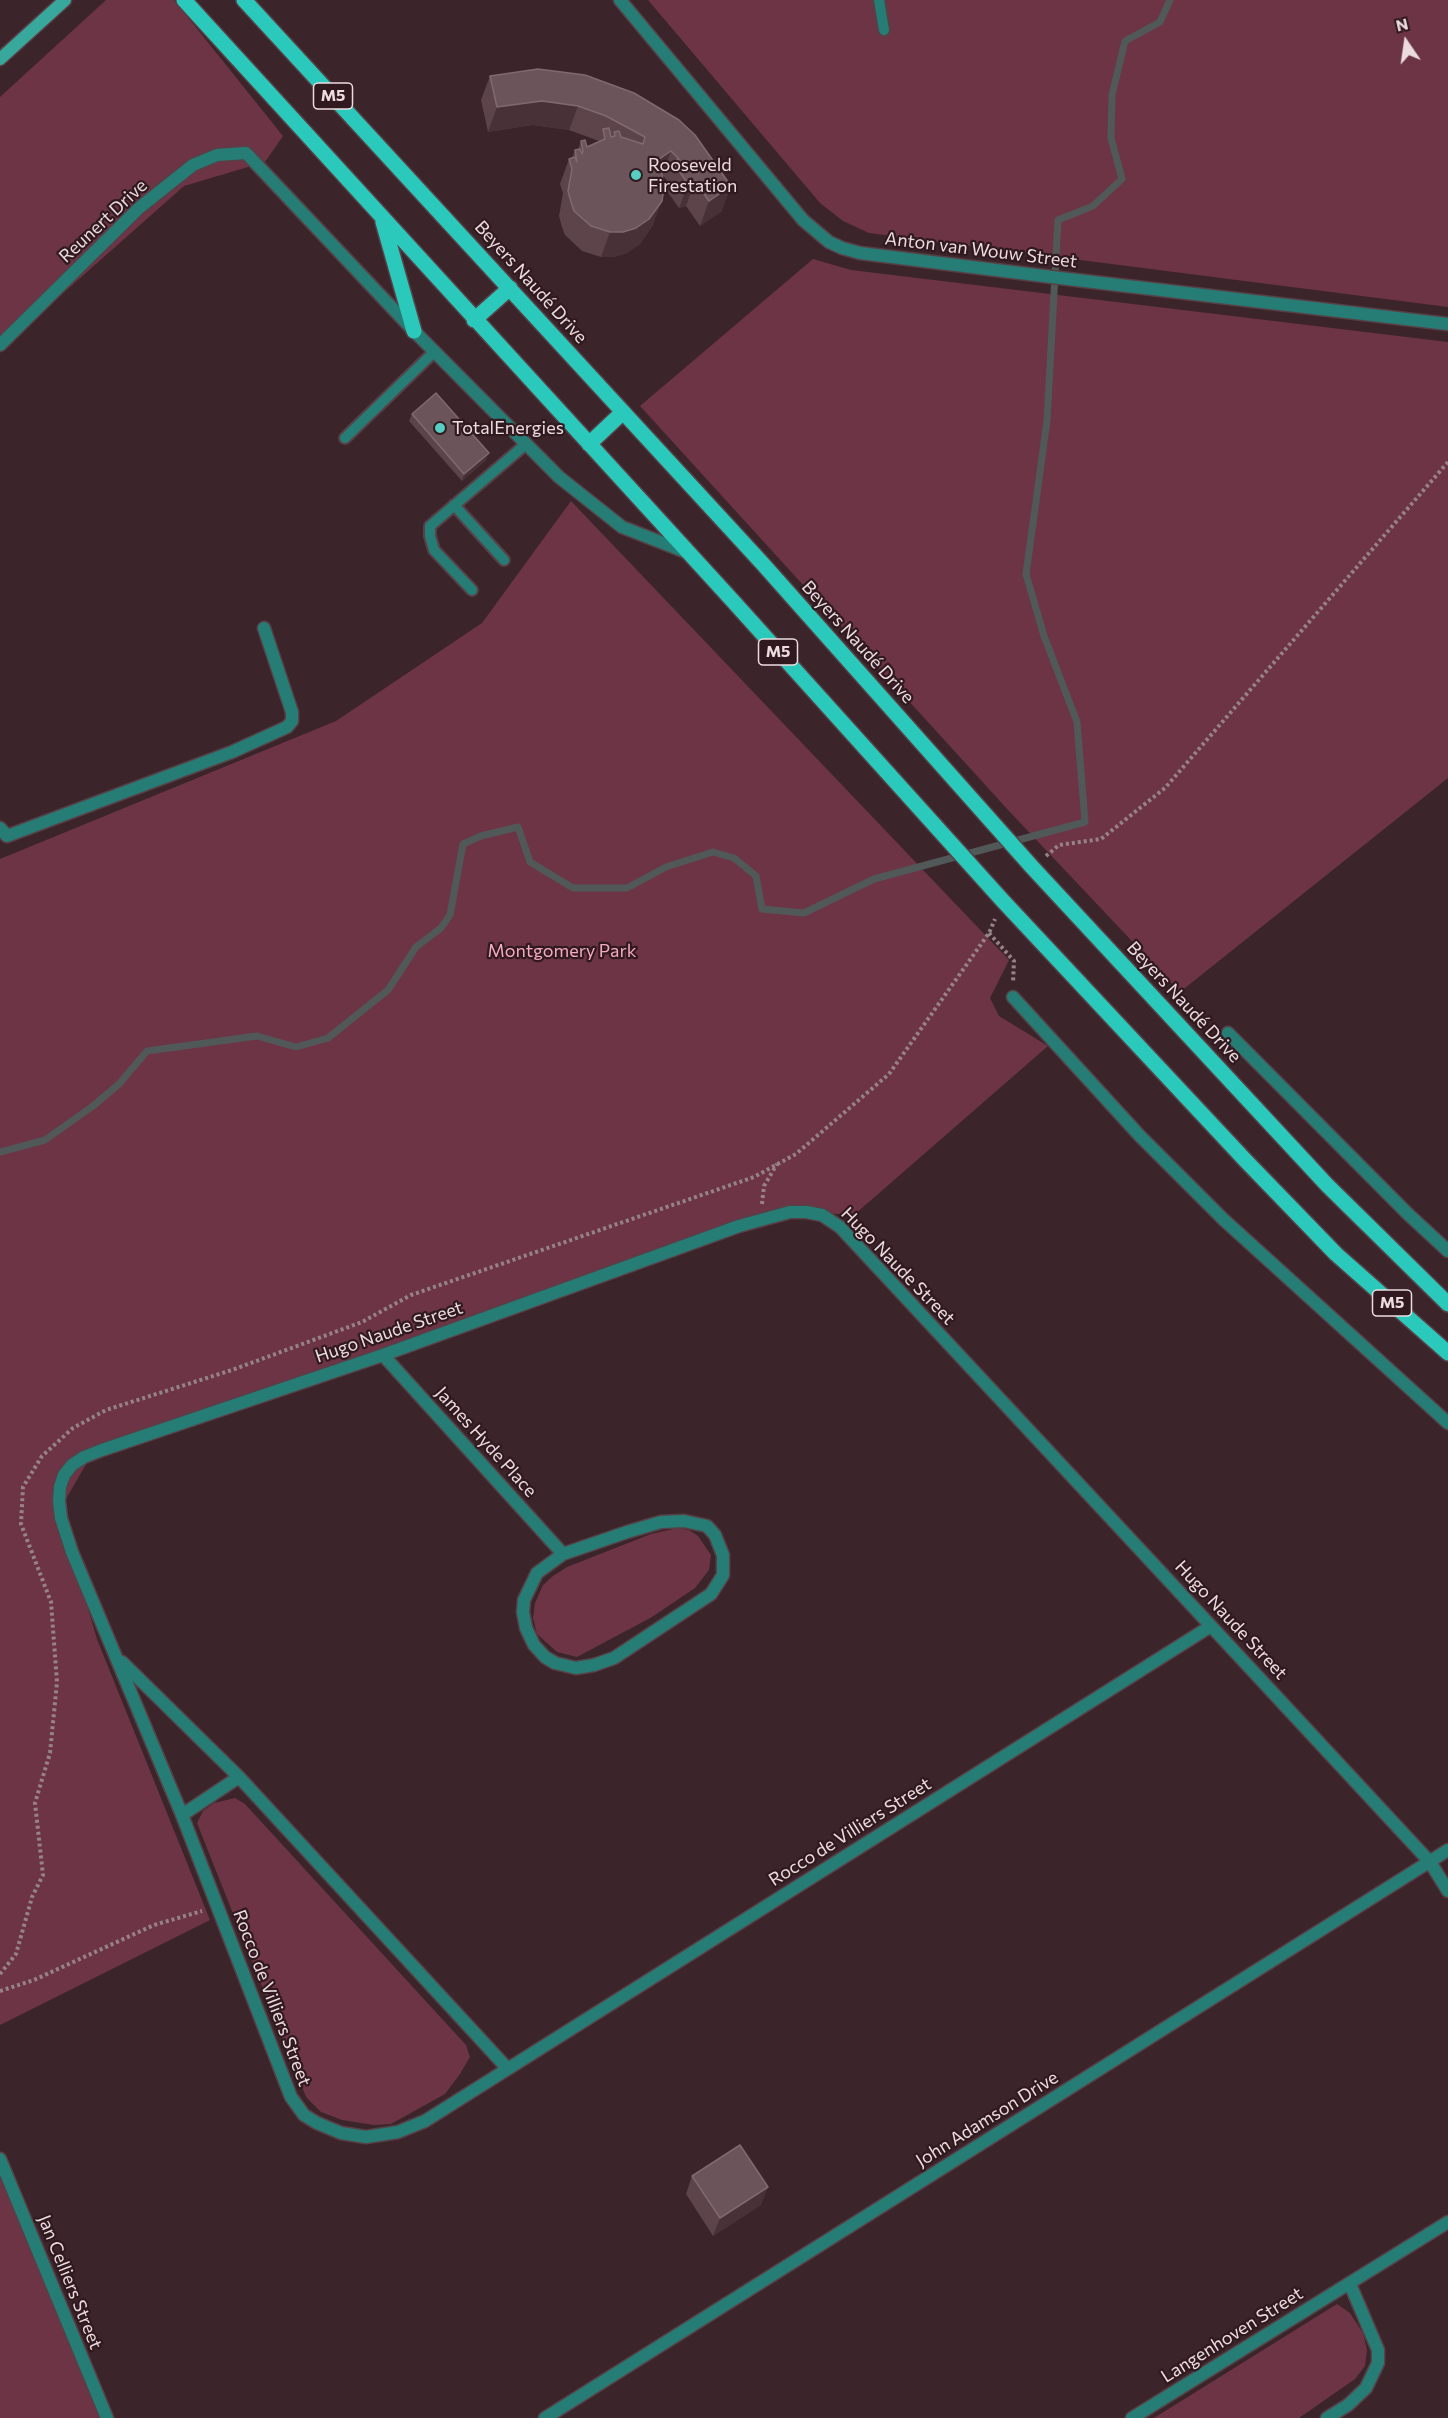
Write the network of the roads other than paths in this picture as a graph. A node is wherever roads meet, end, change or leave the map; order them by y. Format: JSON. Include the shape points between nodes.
{"nodes":[{"id":1,"x":65,"y":0,"type":"edge"},
{"id":2,"x":184,"y":0,"type":"edge"},
{"id":3,"x":244,"y":0,"type":"edge"},
{"id":4,"x":620,"y":0,"type":"edge"},
{"id":5,"x":879,"y":0,"type":"edge"},
{"id":6,"x":884,"y":30,"type":"dead end"},
{"id":7,"x":0,"y":59,"type":"edge"},
{"id":8,"x":382,"y":219,"type":"junction"},
{"id":9,"x":510,"y":288,"type":"junction"},
{"id":10,"x":474,"y":320,"type":"junction"},
{"id":11,"x":1448,"y":324,"type":"edge"},
{"id":12,"x":414,"y":332,"type":"junction"},
{"id":13,"x":0,"y":345,"type":"edge"},
{"id":14,"x":434,"y":352,"type":"junction"},
{"id":15,"x":623,"y":412,"type":"junction"},
{"id":16,"x":345,"y":438,"type":"dead end"},
{"id":17,"x":526,"y":444,"type":"junction"},
{"id":18,"x":589,"y":444,"type":"junction"},
{"id":19,"x":454,"y":505,"type":"junction"},
{"id":20,"x":686,"y":552,"type":"junction"},
{"id":21,"x":504,"y":560,"type":"dead end"},
{"id":22,"x":472,"y":590,"type":"dead end"},
{"id":23,"x":264,"y":628,"type":"dead end"},
{"id":24,"x":2,"y":834,"type":"edge"},
{"id":25,"x":1013,"y":997,"type":"road end"},
{"id":26,"x":1228,"y":1033,"type":"dead end"},
{"id":27,"x":1448,"y":1251,"type":"edge"},
{"id":28,"x":1448,"y":1304,"type":"edge"},
{"id":29,"x":1448,"y":1353,"type":"edge"},
{"id":30,"x":383,"y":1355,"type":"junction"},
{"id":31,"x":1448,"y":1423,"type":"edge"},
{"id":32,"x":72,"y":1552,"type":"joint"},
{"id":33,"x":563,"y":1554,"type":"junction"},
{"id":34,"x":1211,"y":1626,"type":"junction"},
{"id":35,"x":117,"y":1657,"type":"junction"},
{"id":36,"x":239,"y":1777,"type":"junction"},
{"id":37,"x":182,"y":1815,"type":"junction"},
{"id":38,"x":1448,"y":1850,"type":"edge"},
{"id":39,"x":1430,"y":1862,"type":"junction"},
{"id":40,"x":1448,"y":1891,"type":"edge"},
{"id":41,"x":507,"y":2068,"type":"junction"},
{"id":42,"x":0,"y":2160,"type":"edge"},
{"id":43,"x":1448,"y":2222,"type":"edge"},
{"id":44,"x":1350,"y":2284,"type":"junction"},
{"id":45,"x":107,"y":2418,"type":"edge"},
{"id":46,"x":545,"y":2418,"type":"edge"},
{"id":47,"x":1132,"y":2418,"type":"edge"},
{"id":48,"x":1327,"y":2418,"type":"edge"}],
"edges":[{"from":1,"to":7,"type":"main road"},
{"from":2,"to":8,"type":"main road","number":"M5"},
{"from":3,"to":9,"type":"main road","name":"Beyers Naudé Drive","number":"M5"},
{"from":4,"to":11,"type":"street","name":"Anton van Wouw Street","via":[[803,220],[829,242],[860,253]]},
{"from":5,"to":6,"type":"lane"},
{"from":8,"to":10,"type":"main road","number":"M5"},
{"from":8,"to":12,"type":"main road"},
{"from":9,"to":10,"type":"main road"},
{"from":9,"to":15,"type":"main road","name":"Beyers Naudé Drive","number":"M5"},
{"from":10,"to":18,"type":"main road","number":"M5"},
{"from":12,"to":13,"type":"street","name":"Reunert Drive","via":[[246,153],[217,155],[193,165],[140,208]]},
{"from":12,"to":14,"type":"street"},
{"from":14,"to":16,"type":"lane"},
{"from":14,"to":17,"type":"street"},
{"from":15,"to":18,"type":"main road"},
{"from":15,"to":28,"type":"main road","name":"Beyers Naudé Drive","number":"M5","via":[[1032,867],[1327,1185]]},
{"from":17,"to":19,"type":"lane"},
{"from":17,"to":20,"type":"street","via":[[559,477],[622,527]]},
{"from":18,"to":20,"type":"main road","number":"M5"},
{"from":19,"to":21,"type":"lane"},
{"from":19,"to":22,"type":"lane","via":[[430,526],[430,536],[434,550]]},
{"from":20,"to":29,"type":"main road","number":"M5","via":[[1003,901],[1311,1229]]},
{"from":23,"to":24,"type":"street","via":[[292,712],[287,727],[231,752]]},
{"from":25,"to":31,"type":"street","via":[[1139,1135],[1223,1219]]},
{"from":26,"to":27,"type":"street","name":"Beyers Naudé Drive"},
{"from":30,"to":32,"type":"street","name":"Hugo Naude Street","via":[[84,1457],[64,1475],[60,1487],[61,1518]]},
{"from":30,"to":33,"type":"street","name":"James Hyde Place"},
{"from":30,"to":34,"type":"street","name":"Hugo Naude Street","via":[[760,1219],[790,1212],[822,1215],[840,1227]]},
{"from":32,"to":35,"type":"street","name":"Rocco de Villiers Street"},
{"from":33,"to":33,"type":"street","via":[[661,1521],[684,1521],[707,1526],[715,1535],[723,1555],[723,1575],[711,1594],[614,1658],[576,1668],[555,1664],[545,1657],[534,1645],[523,1612],[524,1600],[537,1572]]},
{"from":34,"to":39,"type":"street","name":"Hugo Naude Street"},
{"from":34,"to":41,"type":"street","name":"Rocco de Villiers Street"},
{"from":35,"to":36,"type":"street","name":"Rocco de Villiers Street"},
{"from":35,"to":37,"type":"street","name":"Rocco de Villiers Street"},
{"from":36,"to":37,"type":"street"},
{"from":36,"to":41,"type":"street","name":"Rocco de Villiers Street"},
{"from":37,"to":41,"type":"street","name":"Rocco de Villiers Street","via":[[291,2097],[304,2115],[341,2133],[366,2137],[398,2132],[425,2121]]},
{"from":38,"to":39,"type":"street","name":"John Adamson Drive"},
{"from":39,"to":40,"type":"street","name":"Hugo Naude Street"},
{"from":39,"to":46,"type":"street","name":"John Adamson Drive"},
{"from":42,"to":45,"type":"street","name":"Jan Celliers Street"},
{"from":43,"to":44,"type":"street","name":"Langenhoven Street"},
{"from":44,"to":47,"type":"street","name":"Langenhoven Street"},
{"from":44,"to":48,"type":"street","via":[[1378,2350],[1378,2363],[1366,2388]]}]}
